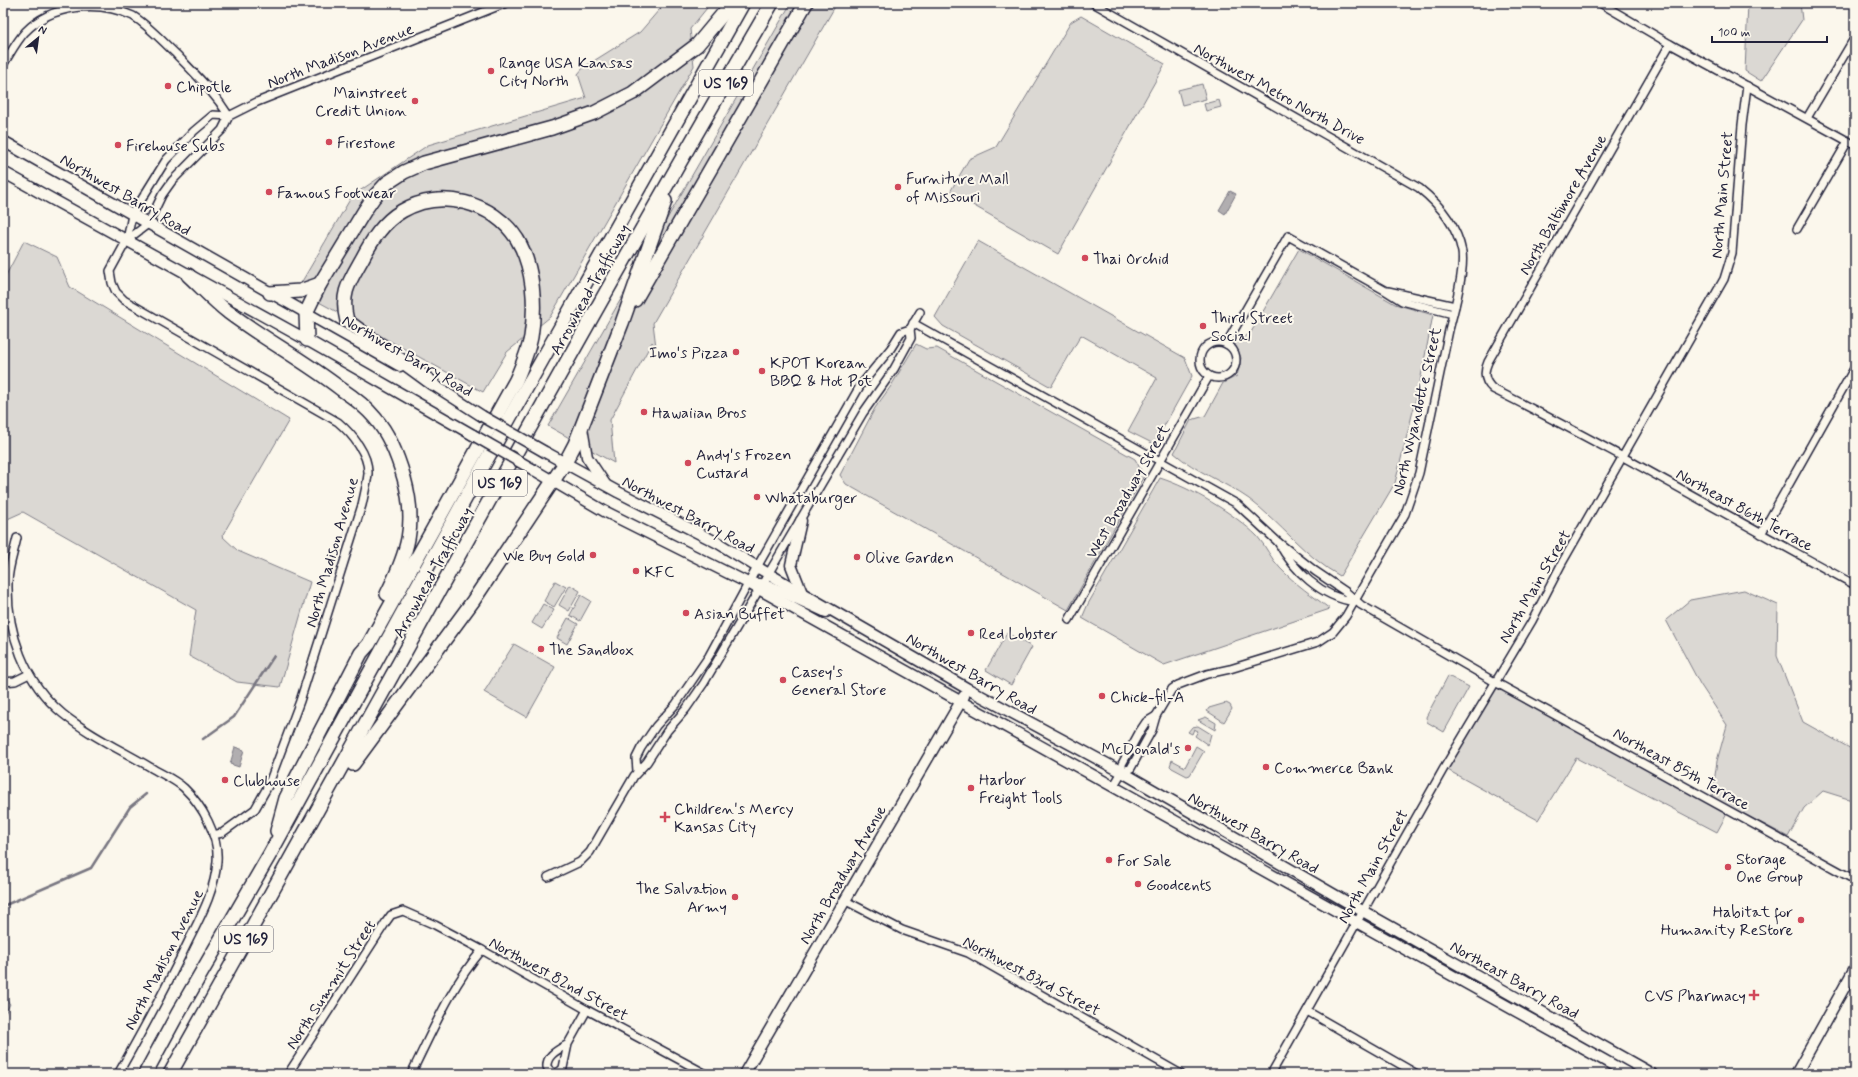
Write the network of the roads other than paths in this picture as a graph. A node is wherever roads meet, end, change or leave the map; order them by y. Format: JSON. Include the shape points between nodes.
{"nodes":[{"id":1,"x":506,"y":3,"type":"edge"},
{"id":2,"x":732,"y":3,"type":"edge"},
{"id":3,"x":743,"y":3,"type":"edge"},
{"id":4,"x":772,"y":3,"type":"edge"},
{"id":5,"x":806,"y":3,"type":"edge"},
{"id":6,"x":1093,"y":3,"type":"edge"},
{"id":7,"x":1600,"y":3,"type":"edge"},
{"id":8,"x":1855,"y":37,"type":"edge"},
{"id":9,"x":1670,"y":44,"type":"junction"},
{"id":10,"x":3,"y":65,"type":"edge"},
{"id":11,"x":1747,"y":86,"type":"junction"},
{"id":12,"x":229,"y":116,"type":"junction"},
{"id":13,"x":1807,"y":118,"type":"junction"},
{"id":14,"x":3,"y":141,"type":"edge"},
{"id":15,"x":1848,"y":141,"type":"junction"},
{"id":16,"x":1855,"y":145,"type":"edge"},
{"id":17,"x":679,"y":162,"type":"junction"},
{"id":18,"x":3,"y":172,"type":"edge"},
{"id":19,"x":132,"y":215,"type":"junction"},
{"id":20,"x":1446,"y":216,"type":"joint"},
{"id":21,"x":148,"y":224,"type":"junction"},
{"id":22,"x":1797,"y":229,"type":"dead end"},
{"id":23,"x":127,"y":240,"type":"junction"},
{"id":24,"x":188,"y":275,"type":"junction"},
{"id":25,"x":320,"y":284,"type":"junction"},
{"id":26,"x":1386,"y":291,"type":"junction"},
{"id":27,"x":270,"y":293,"type":"junction"},
{"id":28,"x":1454,"y":306,"type":"junction"},
{"id":29,"x":920,"y":312,"type":"dead end"},
{"id":30,"x":306,"y":313,"type":"junction"},
{"id":31,"x":1453,"y":314,"type":"junction"},
{"id":32,"x":622,"y":323,"type":"junction"},
{"id":33,"x":912,"y":326,"type":"junction"},
{"id":34,"x":307,"y":340,"type":"junction"},
{"id":35,"x":1226,"y":344,"type":"junction"},
{"id":36,"x":1855,"y":367,"type":"edge"},
{"id":37,"x":1209,"y":376,"type":"junction"},
{"id":38,"x":1485,"y":378,"type":"joint"},
{"id":39,"x":432,"y":383,"type":"junction"},
{"id":40,"x":582,"y":428,"type":"junction"},
{"id":41,"x":1622,"y":458,"type":"junction"},
{"id":42,"x":1161,"y":460,"type":"junction"},
{"id":43,"x":565,"y":464,"type":"junction"},
{"id":44,"x":554,"y":481,"type":"junction"},
{"id":45,"x":608,"y":487,"type":"junction"},
{"id":46,"x":801,"y":521,"type":"junction"},
{"id":47,"x":1761,"y":534,"type":"junction"},
{"id":48,"x":17,"y":538,"type":"dead end"},
{"id":49,"x":1278,"y":542,"type":"junction"},
{"id":50,"x":757,"y":568,"type":"junction"},
{"id":51,"x":768,"y":573,"type":"junction"},
{"id":52,"x":748,"y":583,"type":"junction"},
{"id":53,"x":1855,"y":585,"type":"edge"},
{"id":54,"x":760,"y":587,"type":"junction"},
{"id":55,"x":802,"y":593,"type":"junction"},
{"id":56,"x":1355,"y":602,"type":"junction"},
{"id":57,"x":840,"y":614,"type":"junction"},
{"id":58,"x":1069,"y":620,"type":"dead end"},
{"id":59,"x":361,"y":653,"type":"junction"},
{"id":60,"x":29,"y":674,"type":"junction"},
{"id":61,"x":3,"y":682,"type":"edge"},
{"id":62,"x":1495,"y":682,"type":"junction"},
{"id":63,"x":968,"y":689,"type":"junction"},
{"id":64,"x":960,"y":701,"type":"junction"},
{"id":65,"x":637,"y":771,"type":"junction"},
{"id":66,"x":1122,"y":772,"type":"junction"},
{"id":67,"x":1113,"y":787,"type":"junction"},
{"id":68,"x":322,"y":805,"type":"junction"},
{"id":69,"x":213,"y":835,"type":"junction"},
{"id":70,"x":270,"y":854,"type":"junction"},
{"id":71,"x":548,"y":877,"type":"dead end"},
{"id":72,"x":1855,"y":880,"type":"edge"},
{"id":73,"x":844,"y":900,"type":"junction"},
{"id":74,"x":397,"y":911,"type":"joint"},
{"id":75,"x":1363,"y":912,"type":"junction"},
{"id":76,"x":1356,"y":923,"type":"junction"},
{"id":77,"x":482,"y":950,"type":"junction"},
{"id":78,"x":1855,"y":968,"type":"edge"},
{"id":79,"x":587,"y":1010,"type":"junction"},
{"id":80,"x":1307,"y":1011,"type":"junction"},
{"id":81,"x":568,"y":1044,"type":"dead end"},
{"id":82,"x":1634,"y":1069,"type":"edge"},
{"id":83,"x":118,"y":1074,"type":"edge"},
{"id":84,"x":145,"y":1074,"type":"edge"},
{"id":85,"x":170,"y":1074,"type":"edge"},
{"id":86,"x":288,"y":1074,"type":"edge"},
{"id":87,"x":411,"y":1074,"type":"edge"},
{"id":88,"x":706,"y":1074,"type":"edge"},
{"id":89,"x":744,"y":1074,"type":"edge"},
{"id":90,"x":1181,"y":1074,"type":"edge"},
{"id":91,"x":1271,"y":1074,"type":"edge"},
{"id":92,"x":1417,"y":1074,"type":"edge"},
{"id":93,"x":1629,"y":1074,"type":"edge"},
{"id":94,"x":1652,"y":1074,"type":"edge"},
{"id":95,"x":1796,"y":1074,"type":"edge"}],
"edges":[{"from":1,"to":12,"type":"street","name":"North Madison Avenue","via":[[257,102]]},
{"from":2,"to":25,"type":"highway","via":[[697,45],[634,93],[594,113],[552,128],[424,162],[398,176],[374,197]]},
{"from":3,"to":70,"type":"highway","name":"Arrowhead Trafficway","number":"US 169","via":[[514,410]]},
{"from":4,"to":17,"type":"highway","name":"Arrowhead Trafficway","number":"US 169"},
{"from":5,"to":32,"type":"highway"},
{"from":6,"to":20,"type":"street","name":"Northwest Metro North Drive","via":[[1402,177],[1433,200]]},
{"from":7,"to":9,"type":"street"},
{"from":8,"to":13,"type":"street"},
{"from":9,"to":11,"type":"street"},
{"from":9,"to":38,"type":"street","name":"North Baltimore Avenue","via":[[1488,362],[1484,372]]},
{"from":10,"to":12,"type":"street","via":[[25,32],[50,13],[72,6],[95,4],[111,7],[145,24],[212,91]]},
{"from":11,"to":13,"type":"street"},
{"from":11,"to":41,"type":"street","name":"North Main Street","via":[[1732,253],[1728,268]]},
{"from":12,"to":19,"type":"street","name":"North Madison Avenue","via":[[213,115],[178,146],[156,174]]},
{"from":12,"to":21,"type":"street","name":"North Madison Avenue","via":[[222,130],[172,181]]},
{"from":13,"to":15,"type":"street"},
{"from":14,"to":19,"type":"main road","name":"Northwest Barry Road"},
{"from":15,"to":16,"type":"street"},
{"from":15,"to":22,"type":"street"},
{"from":17,"to":32,"type":"highway"},
{"from":17,"to":68,"type":"highway","name":"Arrowhead Trafficway","number":"US 169"},
{"from":18,"to":23,"type":"main road"},
{"from":19,"to":21,"type":"main road","name":"Northwest Barry Road"},
{"from":19,"to":23,"type":"street","name":"North Madison Avenue"},
{"from":20,"to":28,"type":"street","name":"North Wyandotte Street","via":[[1462,253],[1462,269]]},
{"from":21,"to":23,"type":"street","name":"North Madison Avenue"},
{"from":21,"to":27,"type":"main road","name":"Northwest Barry Road"},
{"from":23,"to":24,"type":"main road"},
{"from":23,"to":69,"type":"street","name":"North Madison Avenue","via":[[110,271],[116,292],[124,300],[333,419],[353,436],[363,454],[368,473],[362,505],[304,688],[268,786],[255,810],[222,833]]},
{"from":24,"to":34,"type":"main road"},
{"from":24,"to":59,"type":"highway","via":[[228,312],[354,398],[375,418],[395,451],[407,490],[410,509],[409,536],[402,563],[364,640]]},
{"from":25,"to":27,"type":"highway","via":[[300,291]]},
{"from":25,"to":30,"type":"highway"},
{"from":26,"to":28,"type":"street"},
{"from":26,"to":31,"type":"street","via":[[1402,301]]},
{"from":26,"to":35,"type":"street","via":[[1288,236]]},
{"from":27,"to":30,"type":"main road","name":"Northwest Barry Road"},
{"from":28,"to":31,"type":"street","name":"North Wyandotte Street"},
{"from":29,"to":33,"type":"street"},
{"from":30,"to":34,"type":"highway"},
{"from":30,"to":39,"type":"main road","name":"Northwest Barry Road"},
{"from":31,"to":56,"type":"street","name":"North Wyandotte Street","via":[[1413,497]]},
{"from":32,"to":40,"type":"highway"},
{"from":33,"to":42,"type":"street"},
{"from":33,"to":46,"type":"street","via":[[911,338],[894,369],[863,413]]},
{"from":33,"to":50,"type":"street","via":[[901,332],[860,386]]},
{"from":34,"to":44,"type":"main road","bridge":true},
{"from":35,"to":37,"type":"street","via":[[1211,344],[1202,351],[1202,367]]},
{"from":35,"to":37,"type":"street","via":[[1235,354],[1234,368],[1223,377]]},
{"from":36,"to":47,"type":"street"},
{"from":37,"to":42,"type":"street","name":"West Broadway Street"},
{"from":38,"to":41,"type":"street","name":"Northeast 86th Terrace","via":[[1493,389],[1548,416]]},
{"from":39,"to":43,"type":"main road","name":"Northwest Barry Road","bridge":true,"via":[[482,416]]},
{"from":39,"to":59,"type":"highway","via":[[347,321],[344,296],[367,248],[391,219],[416,205],[433,200],[449,200],[473,204],[495,216],[518,240],[526,259],[533,294],[531,337],[516,380],[369,644]]},
{"from":40,"to":43,"type":"highway"},
{"from":40,"to":45,"type":"main road","via":[[592,467]]},
{"from":41,"to":47,"type":"street","name":"Northeast 86th Terrace"},
{"from":41,"to":62,"type":"street","name":"North Main Street","via":[[1532,621]]},
{"from":42,"to":49,"type":"street","via":[[1237,504]]},
{"from":42,"to":58,"type":"street","name":"West Broadway Street"},
{"from":43,"to":44,"type":"highway"},
{"from":43,"to":45,"type":"main road","name":"Northwest Barry Road"},
{"from":44,"to":52,"type":"main road","via":[[604,510]]},
{"from":44,"to":68,"type":"highway","via":[[473,600]]},
{"from":45,"to":50,"type":"main road","name":"Northwest Barry Road","via":[[718,543]]},
{"from":46,"to":51,"type":"street"},
{"from":46,"to":55,"type":"main road","via":[[791,565]]},
{"from":47,"to":53,"type":"street","name":"Northeast 86th Terrace"},
{"from":48,"to":60,"type":"street","name":"North Madison Avenue","via":[[8,581],[9,618],[16,647]]},
{"from":49,"to":56,"type":"street","via":[[1346,592]]},
{"from":49,"to":56,"type":"street","via":[[1298,572],[1340,600]]},
{"from":50,"to":51,"type":"main road","name":"Northwest Barry Road"},
{"from":50,"to":52,"type":"street"},
{"from":51,"to":54,"type":"street"},
{"from":51,"to":55,"type":"main road","name":"Northwest Barry Road"},
{"from":52,"to":54,"type":"main road"},
{"from":52,"to":65,"type":"street","via":[[697,674],[641,748],[636,758]]},
{"from":54,"to":57,"type":"main road","via":[[822,612]]},
{"from":54,"to":64,"type":"main road","name":"Northwest Barry Road"},
{"from":54,"to":65,"type":"street","via":[[701,688],[667,731],[647,762]]},
{"from":55,"to":57,"type":"main road","name":"Northwest Barry Road"},
{"from":56,"to":62,"type":"street","name":"Northeast 85th Terrace"},
{"from":56,"to":66,"type":"street","name":"North Wyandotte Street","via":[[1333,632],[1318,642],[1207,674],[1178,685],[1156,716],[1152,730],[1132,768]]},
{"from":57,"to":63,"type":"main road","name":"Northwest Barry Road"},
{"from":59,"to":70,"type":"highway","via":[[286,798]]},
{"from":60,"to":61,"type":"street","via":[[15,681]]},
{"from":60,"to":69,"type":"street","name":"North Madison Avenue","via":[[64,714],[184,788],[200,806]]},
{"from":62,"to":72,"type":"street","name":"Northeast 85th Terrace"},
{"from":62,"to":75,"type":"street","name":"North Main Street"},
{"from":63,"to":64,"type":"main road","name":"North Broadway Avenue"},
{"from":63,"to":66,"type":"main road","name":"Northwest Barry Road"},
{"from":64,"to":67,"type":"main road","name":"Northwest Barry Road"},
{"from":64,"to":73,"type":"main road","name":"North Broadway Avenue"},
{"from":65,"to":71,"type":"street","via":[[590,852],[580,862]]},
{"from":66,"to":67,"type":"street","name":"North Wyandotte Street"},
{"from":66,"to":75,"type":"main road","name":"Northwest Barry Road"},
{"from":67,"to":76,"type":"main road","name":"Northwest Barry Road"},
{"from":68,"to":85,"type":"highway","name":"Arrowhead Trafficway","number":"US 169"},
{"from":69,"to":83,"type":"street","name":"North Madison Avenue","via":[[218,859],[213,891],[172,976]]},
{"from":70,"to":84,"type":"highway","name":"Arrowhead Trafficway","number":"US 169"},
{"from":73,"to":89,"type":"main road","name":"North Broadway Avenue"},
{"from":73,"to":90,"type":"street","name":"Northwest 83rd Street","via":[[902,930],[968,953]]},
{"from":74,"to":77,"type":"street","name":"Northwest 82nd Street","via":[[411,913]]},
{"from":74,"to":86,"type":"street","name":"North Summit Street","via":[[386,922]]},
{"from":75,"to":76,"type":"street","name":"North Main Street"},
{"from":75,"to":82,"type":"main road","name":"Northeast Barry Road"},
{"from":76,"to":80,"type":"street","name":"North Main Street"},
{"from":76,"to":93,"type":"main road","name":"Northeast Barry Road"},
{"from":77,"to":79,"type":"street","name":"Northwest 82nd Street"},
{"from":77,"to":87,"type":"street","via":[[467,969],[437,1021]]},
{"from":78,"to":95,"type":"main road"},
{"from":79,"to":81,"type":"street"},
{"from":79,"to":88,"type":"street","name":"Northwest 82nd Street"},
{"from":80,"to":91,"type":"street","name":"North Main Street"},
{"from":80,"to":92,"type":"street"},
{"from":82,"to":94,"type":"main road","name":"Northeast Barry Road"}]}
